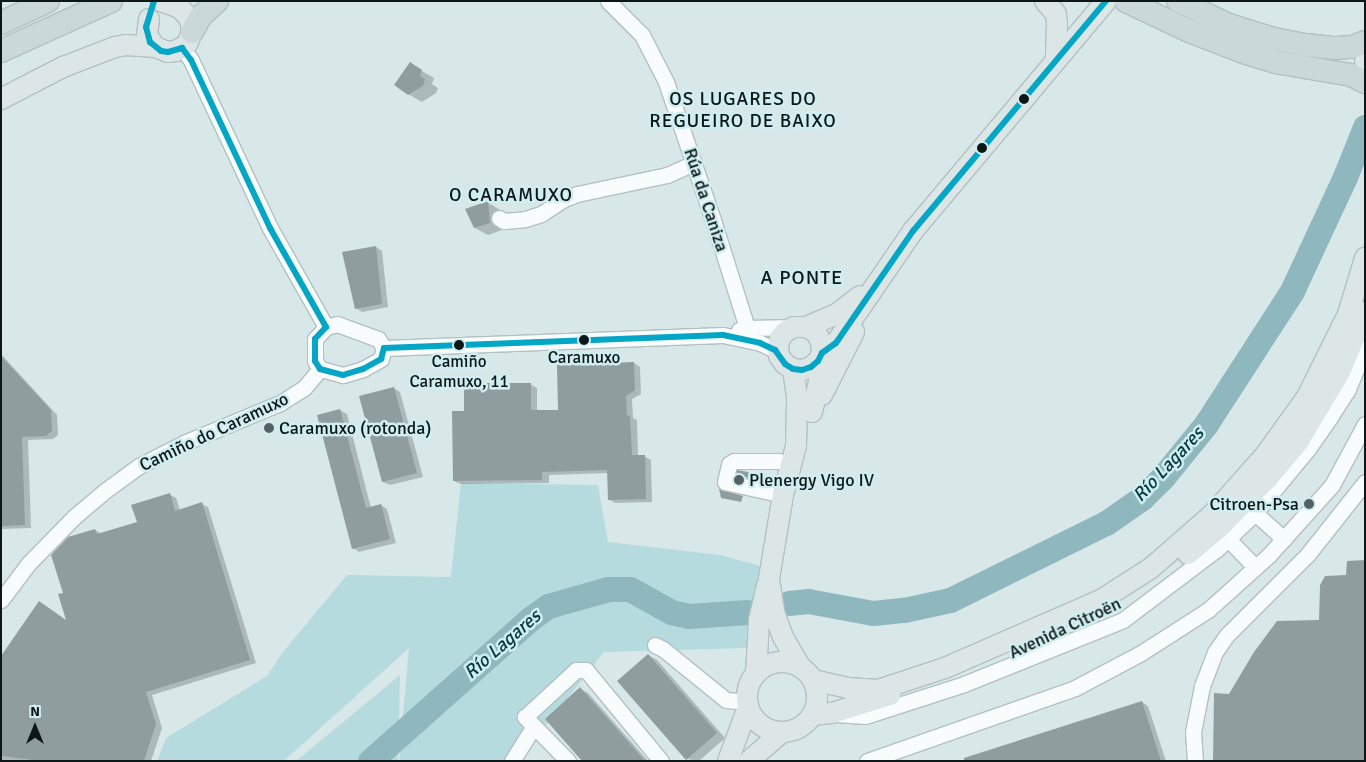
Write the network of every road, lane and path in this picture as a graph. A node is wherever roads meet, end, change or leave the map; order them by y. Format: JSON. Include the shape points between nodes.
{"nodes":[{"id":1,"x":48,"y":1,"type":"edge"},
{"id":2,"x":111,"y":1,"type":"edge"},
{"id":3,"x":217,"y":1,"type":"edge"},
{"id":4,"x":608,"y":1,"type":"edge"},
{"id":5,"x":1045,"y":1,"type":"edge"},
{"id":6,"x":1106,"y":1,"type":"edge"},
{"id":7,"x":1126,"y":1,"type":"edge"},
{"id":8,"x":1178,"y":1,"type":"edge"},
{"id":9,"x":158,"y":8,"type":"edge"},
{"id":10,"x":1,"y":23,"type":"edge"},
{"id":11,"x":187,"y":40,"type":"junction"},
{"id":12,"x":1365,"y":42,"type":"edge"},
{"id":13,"x":115,"y":47,"type":"junction"},
{"id":14,"x":155,"y":47,"type":"junction"},
{"id":15,"x":1,"y":51,"type":"edge"},
{"id":16,"x":1056,"y":60,"type":"junction"},
{"id":17,"x":1365,"y":82,"type":"edge"},
{"id":18,"x":1,"y":99,"type":"edge"},
{"id":19,"x":694,"y":163,"type":"junction"},
{"id":20,"x":499,"y":218,"type":"dead end"},
{"id":21,"x":1365,"y":258,"type":"edge"},
{"id":22,"x":875,"y":284,"type":"junction"},
{"id":23,"x":1365,"y":312,"type":"edge"},
{"id":24,"x":800,"y":326,"type":"junction"},
{"id":25,"x":326,"y":327,"type":"junction"},
{"id":26,"x":747,"y":328,"type":"junction"},
{"id":27,"x":723,"y":335,"type":"junction"},
{"id":28,"x":384,"y":348,"type":"junction"},
{"id":29,"x":1365,"y":348,"type":"edge"},
{"id":30,"x":822,"y":353,"type":"junction"},
{"id":31,"x":786,"y":362,"type":"junction"},
{"id":32,"x":320,"y":369,"type":"junction"},
{"id":33,"x":812,"y":412,"type":"junction"},
{"id":34,"x":1365,"y":424,"type":"edge"},
{"id":35,"x":793,"y":455,"type":"junction"},
{"id":36,"x":1365,"y":482,"type":"edge"},
{"id":37,"x":783,"y":495,"type":"junction"},
{"id":38,"x":1255,"y":513,"type":"junction"},
{"id":39,"x":1228,"y":539,"type":"junction"},
{"id":40,"x":1284,"y":539,"type":"junction"},
{"id":41,"x":1256,"y":568,"type":"junction"},
{"id":42,"x":1,"y":600,"type":"edge"},
{"id":43,"x":767,"y":617,"type":"junction"},
{"id":44,"x":655,"y":645,"type":"dead end"},
{"id":45,"x":806,"y":673,"type":"junction"},
{"id":46,"x":756,"y":674,"type":"junction"},
{"id":47,"x":748,"y":704,"type":"junction"},
{"id":48,"x":823,"y":714,"type":"junction"},
{"id":49,"x":534,"y":726,"type":"junction"},
{"id":50,"x":782,"y":732,"type":"junction"},
{"id":51,"x":512,"y":761,"type":"edge"},
{"id":52,"x":568,"y":761,"type":"edge"},
{"id":53,"x":661,"y":761,"type":"edge"},
{"id":54,"x":728,"y":761,"type":"edge"},
{"id":55,"x":749,"y":761,"type":"edge"},
{"id":56,"x":867,"y":761,"type":"edge"},
{"id":57,"x":1195,"y":761,"type":"edge"}],
"edges":[{"from":1,"to":10,"type":"highway"},
{"from":2,"to":15,"type":"highway"},
{"from":3,"to":11,"type":"highway","via":[[201,16]]},
{"from":4,"to":19,"type":"street","name":"Rúa da Caniza","via":[[642,35],[652,53],[666,82]]},
{"from":5,"to":16,"type":"main road","via":[[1056,14],[1058,24]]},
{"from":6,"to":16,"type":"main road"},
{"from":7,"to":17,"type":"highway","via":[[1246,53],[1275,62],[1350,75]]},
{"from":8,"to":12,"type":"highway","via":[[1229,24],[1274,39],[1336,48]]},
{"from":9,"to":11,"type":"main road","via":[[186,13],[190,19]]},
{"from":9,"to":13,"type":"main road"},
{"from":9,"to":14,"type":"main road","via":[[147,35]]},
{"from":11,"to":14,"type":"main road","via":[[168,52]]},
{"from":11,"to":25,"type":"street","via":[[194,68],[270,228]]},
{"from":13,"to":14,"type":"main road"},
{"from":13,"to":18,"type":"main road","via":[[63,67]]},
{"from":16,"to":22,"type":"main road","via":[[913,231]]},
{"from":19,"to":20,"type":"street","via":[[667,175],[577,194],[525,219],[504,221]]},
{"from":19,"to":26,"type":"street","name":"Rúa da Caniza"},
{"from":21,"to":45,"type":"main road","via":[[1348,314],[1307,397],[1266,454],[1213,514],[1151,568],[1101,600],[963,660],[878,690],[848,688]]},
{"from":22,"to":24,"type":"main road","via":[[837,314]]},
{"from":22,"to":30,"type":"main road","via":[[836,343]]},
{"from":22,"to":33,"type":"main road","via":[[872,297]]},
{"from":23,"to":48,"type":"main road","name":"Avenida Citroën","via":[[1340,372],[1299,442],[1218,529],[1155,582],[1107,612],[1031,647]]},
{"from":24,"to":26,"type":"street"},
{"from":24,"to":30,"type":"main road","via":[[816,332]]},
{"from":24,"to":31,"type":"main road","via":[[786,331],[780,338],[778,347]]},
{"from":25,"to":28,"type":"street","via":[[337,324],[350,327],[378,339]]},
{"from":25,"to":32,"type":"street","via":[[315,339],[315,361]]},
{"from":26,"to":27,"type":"street"},
{"from":27,"to":28,"type":"street"},
{"from":27,"to":31,"type":"street","via":[[760,343],[775,350]]},
{"from":28,"to":32,"type":"street","via":[[380,359],[350,373],[331,374]]},
{"from":29,"to":38,"type":"street","via":[[1347,391],[1330,417]]},
{"from":30,"to":31,"type":"main road","via":[[818,361],[802,370]]},
{"from":30,"to":33,"type":"main road","via":[[820,381]]},
{"from":31,"to":35,"type":"main road","via":[[797,399]]},
{"from":32,"to":42,"type":"street","name":"Camiño do Caramuxo","via":[[304,388],[280,404],[155,457],[112,485],[49,541]]},
{"from":33,"to":35,"type":"main road"},
{"from":34,"to":40,"type":"street","via":[[1332,484]]},
{"from":35,"to":37,"type":"main road"},
{"from":35,"to":37,"type":"street","via":[[778,462],[734,461],[729,464],[725,482]]},
{"from":36,"to":57,"type":"street","via":[[1308,554],[1227,635],[1215,652],[1196,714],[1193,732]]},
{"from":37,"to":43,"type":"main road","via":[[769,579]]},
{"from":38,"to":39,"type":"street"},
{"from":38,"to":40,"type":"street"},
{"from":39,"to":41,"type":"street"},
{"from":39,"to":48,"type":"street","via":[[1172,586],[1123,620],[964,684],[865,716]]},
{"from":40,"to":41,"type":"street"},
{"from":41,"to":56,"type":"street","via":[[1208,610],[1141,653],[1075,688]]},
{"from":43,"to":45,"type":"main road"},
{"from":43,"to":46,"type":"main road"},
{"from":44,"to":47,"type":"street","via":[[726,700]]},
{"from":45,"to":46,"type":"main road","via":[[789,663],[777,662]]},
{"from":45,"to":48,"type":"main road","via":[[817,691],[817,703]]},
{"from":46,"to":47,"type":"main road","via":[[747,692]]},
{"from":47,"to":50,"type":"main road","via":[[753,717],[761,725]]},
{"from":47,"to":54,"type":"main road"},
{"from":48,"to":50,"type":"main road","via":[[800,727]]},
{"from":49,"to":51,"type":"street"},
{"from":49,"to":52,"type":"street"},
{"from":49,"to":53,"type":"street","via":[[525,717],[576,670],[586,670]]},
{"from":50,"to":55,"type":"main road"}]}
